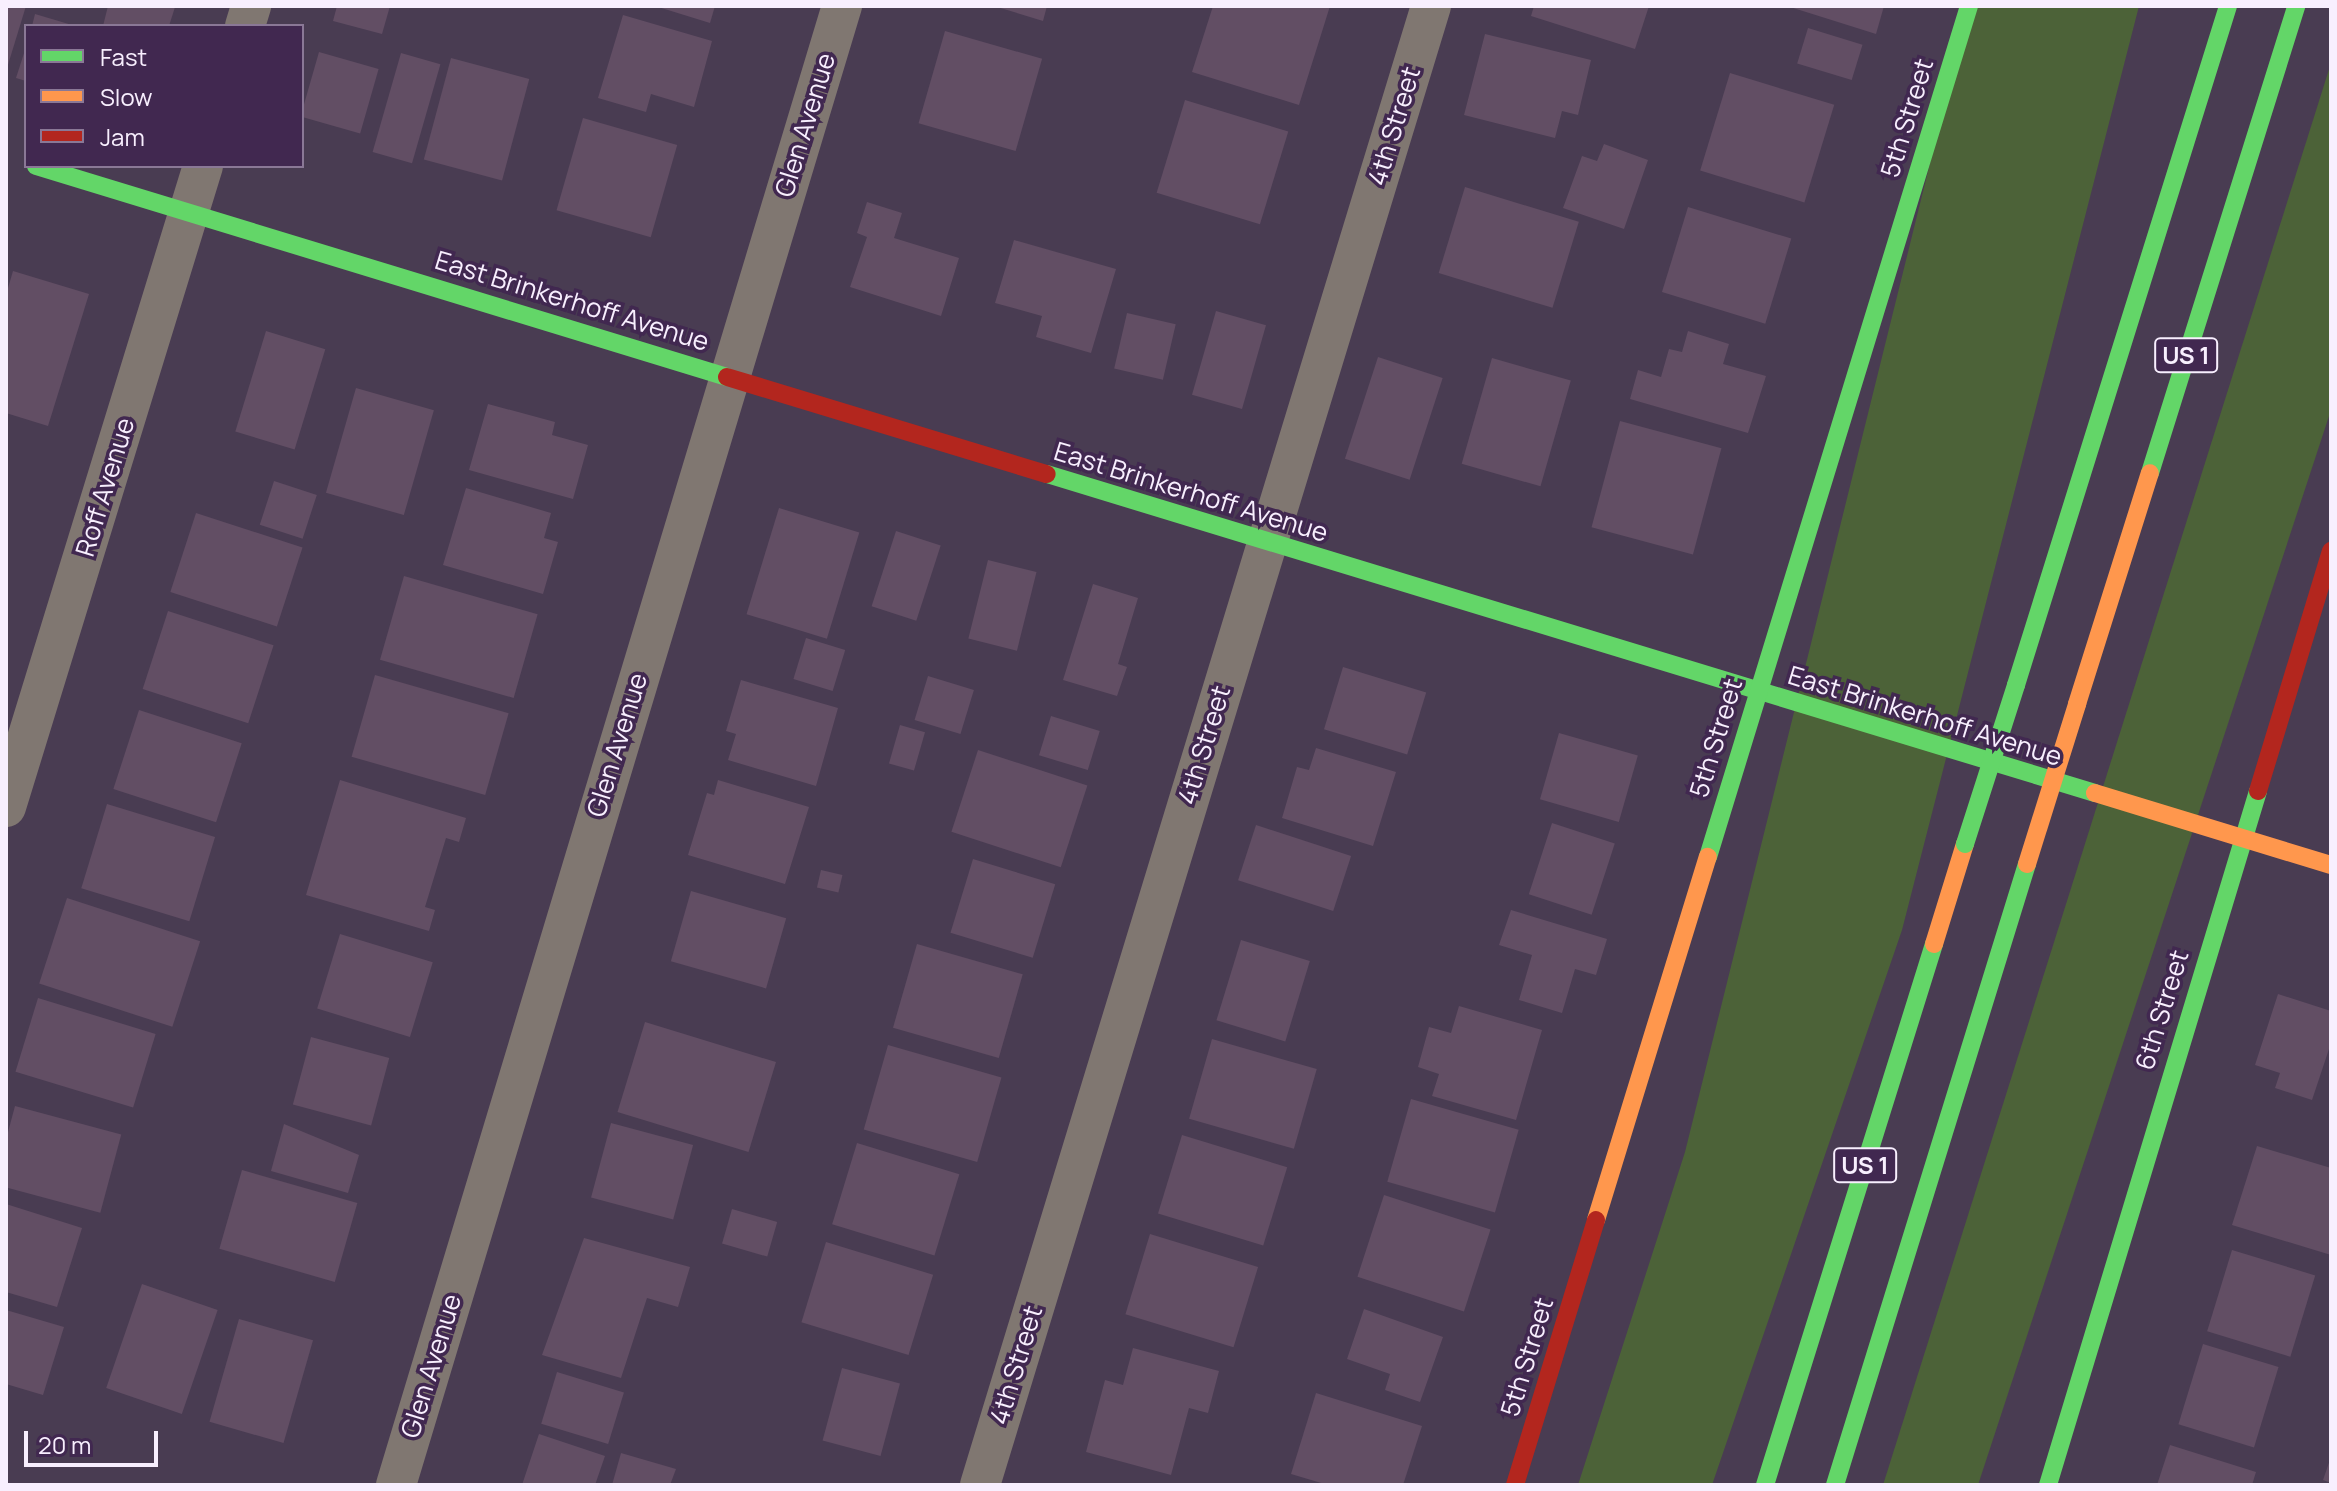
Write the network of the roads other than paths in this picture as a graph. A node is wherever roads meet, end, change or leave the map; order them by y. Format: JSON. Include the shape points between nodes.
{"nodes":[{"id":1,"x":842,"y":6,"type":"edge"},
{"id":2,"x":1431,"y":6,"type":"edge"},
{"id":3,"x":1969,"y":6,"type":"edge"},
{"id":4,"x":2228,"y":6,"type":"edge"},
{"id":5,"x":2296,"y":6,"type":"edge"},
{"id":6,"x":43,"y":168,"type":"edge"},
{"id":7,"x":202,"y":168,"type":"edge"},
{"id":8,"x":189,"y":212,"type":"junction"},
{"id":9,"x":727,"y":375,"type":"junction"},
{"id":10,"x":1266,"y":542,"type":"junction"},
{"id":11,"x":2331,"y":551,"type":"edge"},
{"id":12,"x":1757,"y":693,"type":"junction"},
{"id":13,"x":6,"y":807,"type":"edge"},
{"id":14,"x":2241,"y":837,"type":"junction"},
{"id":15,"x":2331,"y":865,"type":"edge"},
{"id":16,"x":396,"y":1485,"type":"edge"},
{"id":17,"x":980,"y":1485,"type":"edge"},
{"id":18,"x":1515,"y":1485,"type":"edge"},
{"id":19,"x":1765,"y":1485,"type":"edge"},
{"id":20,"x":1835,"y":1485,"type":"edge"},
{"id":21,"x":2048,"y":1485,"type":"edge"}],
"edges":[{"from":1,"to":9,"type":"street","name":"Glen Avenue"},
{"from":2,"to":10,"type":"street","name":"4th Street"},
{"from":3,"to":12,"type":"main road","name":"5th Street"},
{"from":4,"to":19,"type":"main road","number":"US 1","bridge":true},
{"from":5,"to":20,"type":"main road","number":"US 1","bridge":true},
{"from":6,"to":8,"type":"main road","name":"East Brinkerhoff Avenue"},
{"from":7,"to":8,"type":"street","name":"Roff Avenue"},
{"from":8,"to":9,"type":"main road","name":"East Brinkerhoff Avenue"},
{"from":8,"to":13,"type":"street","name":"Roff Avenue"},
{"from":9,"to":10,"type":"main road","name":"East Brinkerhoff Avenue"},
{"from":9,"to":16,"type":"street","name":"Glen Avenue"},
{"from":10,"to":12,"type":"main road","name":"East Brinkerhoff Avenue"},
{"from":10,"to":17,"type":"street","name":"4th Street"},
{"from":11,"to":14,"type":"main road","name":"6th Street"},
{"from":12,"to":14,"type":"main road","name":"East Brinkerhoff Avenue"},
{"from":12,"to":18,"type":"main road","name":"5th Street"},
{"from":14,"to":15,"type":"main road","name":"East Brinkerhoff Avenue"},
{"from":14,"to":21,"type":"main road","name":"6th Street"}]}
